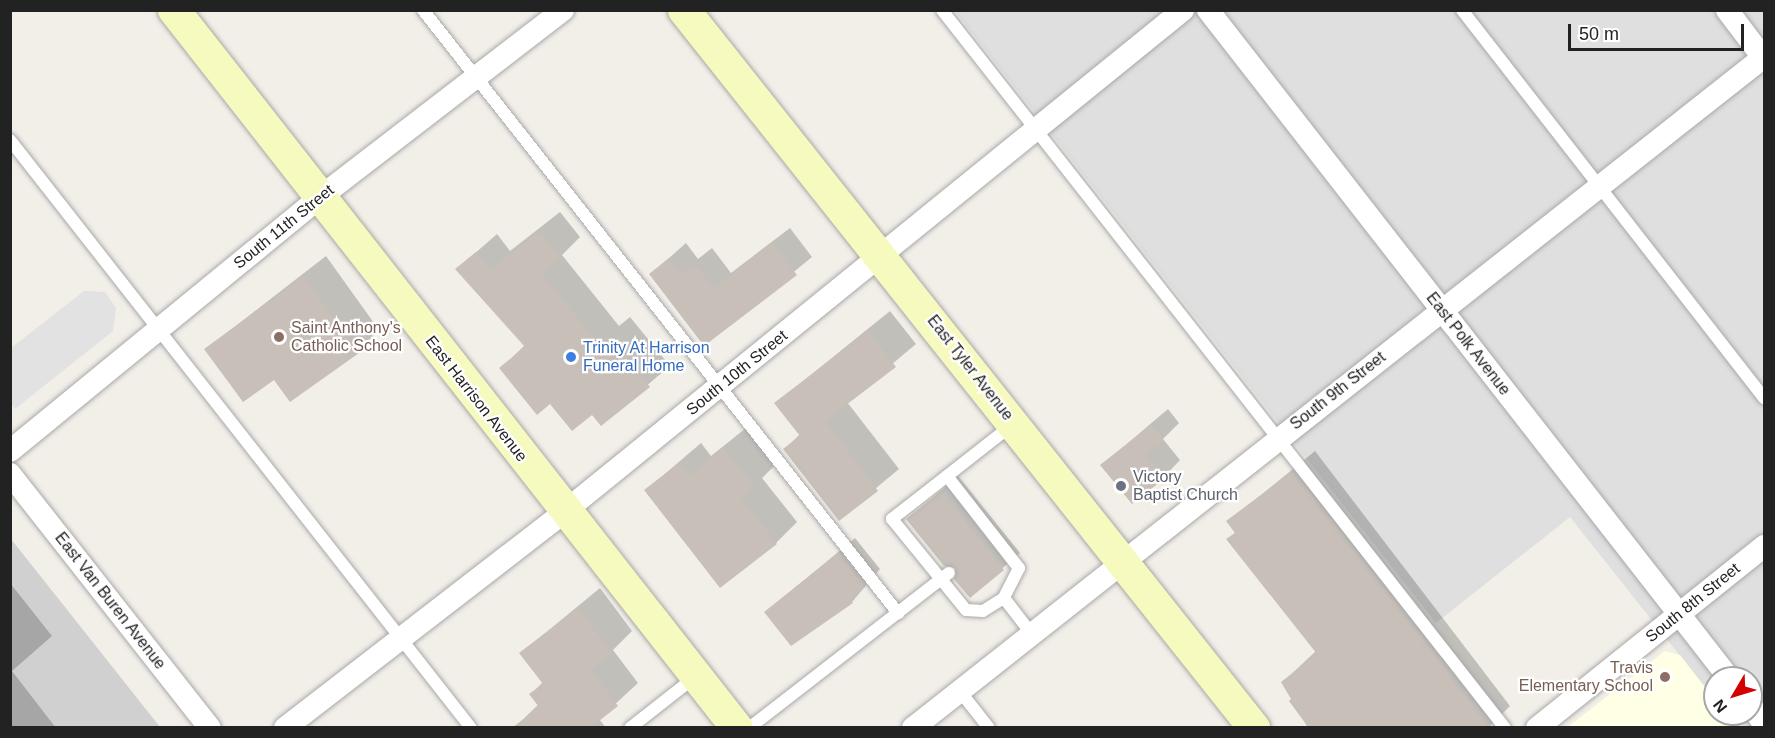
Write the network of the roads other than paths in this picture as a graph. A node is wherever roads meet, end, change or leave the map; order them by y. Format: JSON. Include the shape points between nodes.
{"nodes":[{"id":1,"x":174,"y":10,"type":"edge"},
{"id":2,"x":423,"y":10,"type":"edge"},
{"id":3,"x":563,"y":10,"type":"edge"},
{"id":4,"x":684,"y":10,"type":"edge"},
{"id":5,"x":942,"y":10,"type":"edge"},
{"id":6,"x":1183,"y":10,"type":"edge"},
{"id":7,"x":1208,"y":10,"type":"edge"},
{"id":8,"x":1462,"y":10,"type":"edge"},
{"id":9,"x":1728,"y":10,"type":"edge"},
{"id":10,"x":1764,"y":58,"type":"edge"},
{"id":11,"x":476,"y":78,"type":"junction"},
{"id":12,"x":1036,"y":130,"type":"junction"},
{"id":13,"x":10,"y":140,"type":"edge"},
{"id":14,"x":1599,"y":187,"type":"junction"},
{"id":15,"x":319,"y":198,"type":"junction"},
{"id":16,"x":882,"y":256,"type":"junction"},
{"id":17,"x":1442,"y":310,"type":"junction"},
{"id":18,"x":158,"y":330,"type":"junction"},
{"id":19,"x":720,"y":387,"type":"junction"},
{"id":20,"x":1764,"y":398,"type":"edge"},
{"id":21,"x":1014,"y":423,"type":"junction"},
{"id":22,"x":1278,"y":439,"type":"junction"},
{"id":23,"x":10,"y":451,"type":"edge"},
{"id":24,"x":10,"y":474,"type":"edge"},
{"id":25,"x":947,"y":476,"type":"junction"},
{"id":26,"x":971,"y":507,"type":"junction"},
{"id":27,"x":564,"y":512,"type":"junction"},
{"id":28,"x":960,"y":515,"type":"dead end"},
{"id":29,"x":995,"y":537,"type":"junction"},
{"id":30,"x":984,"y":546,"type":"dead end"},
{"id":31,"x":1764,"y":546,"type":"edge"},
{"id":32,"x":1122,"y":559,"type":"junction"},
{"id":33,"x":945,"y":576,"type":"junction"},
{"id":34,"x":1004,"y":597,"type":"junction"},
{"id":35,"x":898,"y":613,"type":"junction"},
{"id":36,"x":1680,"y":615,"type":"junction"},
{"id":37,"x":1031,"y":633,"type":"junction"},
{"id":38,"x":400,"y":639,"type":"junction"},
{"id":39,"x":1720,"y":666,"type":"edge"},
{"id":40,"x":696,"y":676,"type":"junction"},
{"id":41,"x":959,"y":690,"type":"junction"},
{"id":42,"x":210,"y":728,"type":"edge"},
{"id":43,"x":285,"y":728,"type":"edge"},
{"id":44,"x":471,"y":728,"type":"edge"},
{"id":45,"x":630,"y":728,"type":"edge"},
{"id":46,"x":737,"y":728,"type":"edge"},
{"id":47,"x":749,"y":728,"type":"edge"},
{"id":48,"x":913,"y":728,"type":"edge"},
{"id":49,"x":989,"y":728,"type":"edge"},
{"id":50,"x":1254,"y":728,"type":"edge"},
{"id":51,"x":1505,"y":728,"type":"edge"},
{"id":52,"x":1537,"y":728,"type":"edge"}],
"edges":[{"from":1,"to":15,"type":"main road","name":"East Harrison Avenue"},
{"from":2,"to":11,"type":"lane"},
{"from":3,"to":11,"type":"street","name":"South 11th Street"},
{"from":4,"to":16,"type":"main road","name":"East Tyler Avenue"},
{"from":5,"to":12,"type":"lane"},
{"from":6,"to":12,"type":"street","name":"South 10th Street"},
{"from":7,"to":17,"type":"street","name":"East Polk Avenue"},
{"from":8,"to":14,"type":"lane"},
{"from":9,"to":10,"type":"street"},
{"from":10,"to":14,"type":"street","name":"South 9th Street"},
{"from":11,"to":15,"type":"street","name":"South 11th Street"},
{"from":11,"to":19,"type":"lane"},
{"from":12,"to":16,"type":"street","name":"South 10th Street"},
{"from":12,"to":22,"type":"lane"},
{"from":13,"to":18,"type":"lane"},
{"from":14,"to":17,"type":"street","name":"South 9th Street"},
{"from":14,"to":20,"type":"lane"},
{"from":15,"to":18,"type":"street","name":"South 11th Street"},
{"from":15,"to":27,"type":"main road","name":"East Harrison Avenue"},
{"from":16,"to":19,"type":"street","name":"South 10th Street"},
{"from":16,"to":21,"type":"main road","name":"East Tyler Avenue"},
{"from":17,"to":22,"type":"street","name":"South 9th Street"},
{"from":17,"to":36,"type":"street","name":"East Polk Avenue"},
{"from":18,"to":23,"type":"street","name":"South 11th Street"},
{"from":18,"to":38,"type":"lane"},
{"from":19,"to":27,"type":"street","name":"South 10th Street"},
{"from":19,"to":35,"type":"lane"},
{"from":21,"to":25,"type":"lane"},
{"from":21,"to":32,"type":"main road","name":"East Tyler Avenue"},
{"from":22,"to":32,"type":"street","name":"South 9th Street"},
{"from":22,"to":51,"type":"lane"},
{"from":24,"to":42,"type":"street","name":"East Van Buren Avenue"},
{"from":25,"to":26,"type":"lane"},
{"from":25,"to":33,"type":"lane","via":[[892,519]]},
{"from":26,"to":28,"type":"lane"},
{"from":26,"to":29,"type":"lane"},
{"from":27,"to":38,"type":"street","name":"South 10th Street"},
{"from":27,"to":40,"type":"main road","name":"East Harrison Avenue"},
{"from":29,"to":30,"type":"lane"},
{"from":29,"to":34,"type":"lane","via":[[1019,568]]},
{"from":31,"to":36,"type":"street","name":"South 8th Street"},
{"from":32,"to":37,"type":"street","name":"South 9th Street"},
{"from":32,"to":50,"type":"main road","name":"East Tyler Avenue"},
{"from":33,"to":34,"type":"lane","via":[[966,610],[983,611]]},
{"from":33,"to":35,"type":"lane"},
{"from":34,"to":37,"type":"lane"},
{"from":35,"to":47,"type":"lane"},
{"from":36,"to":39,"type":"street","name":"East Polk Avenue"},
{"from":36,"to":52,"type":"street","name":"South 8th Street"},
{"from":37,"to":41,"type":"street","name":"South 9th Street"},
{"from":38,"to":43,"type":"street","name":"South 10th Street"},
{"from":38,"to":44,"type":"lane"},
{"from":40,"to":45,"type":"lane"},
{"from":40,"to":46,"type":"main road","name":"East Harrison Avenue"},
{"from":41,"to":48,"type":"street","name":"South 9th Street"},
{"from":41,"to":49,"type":"lane"}]}
